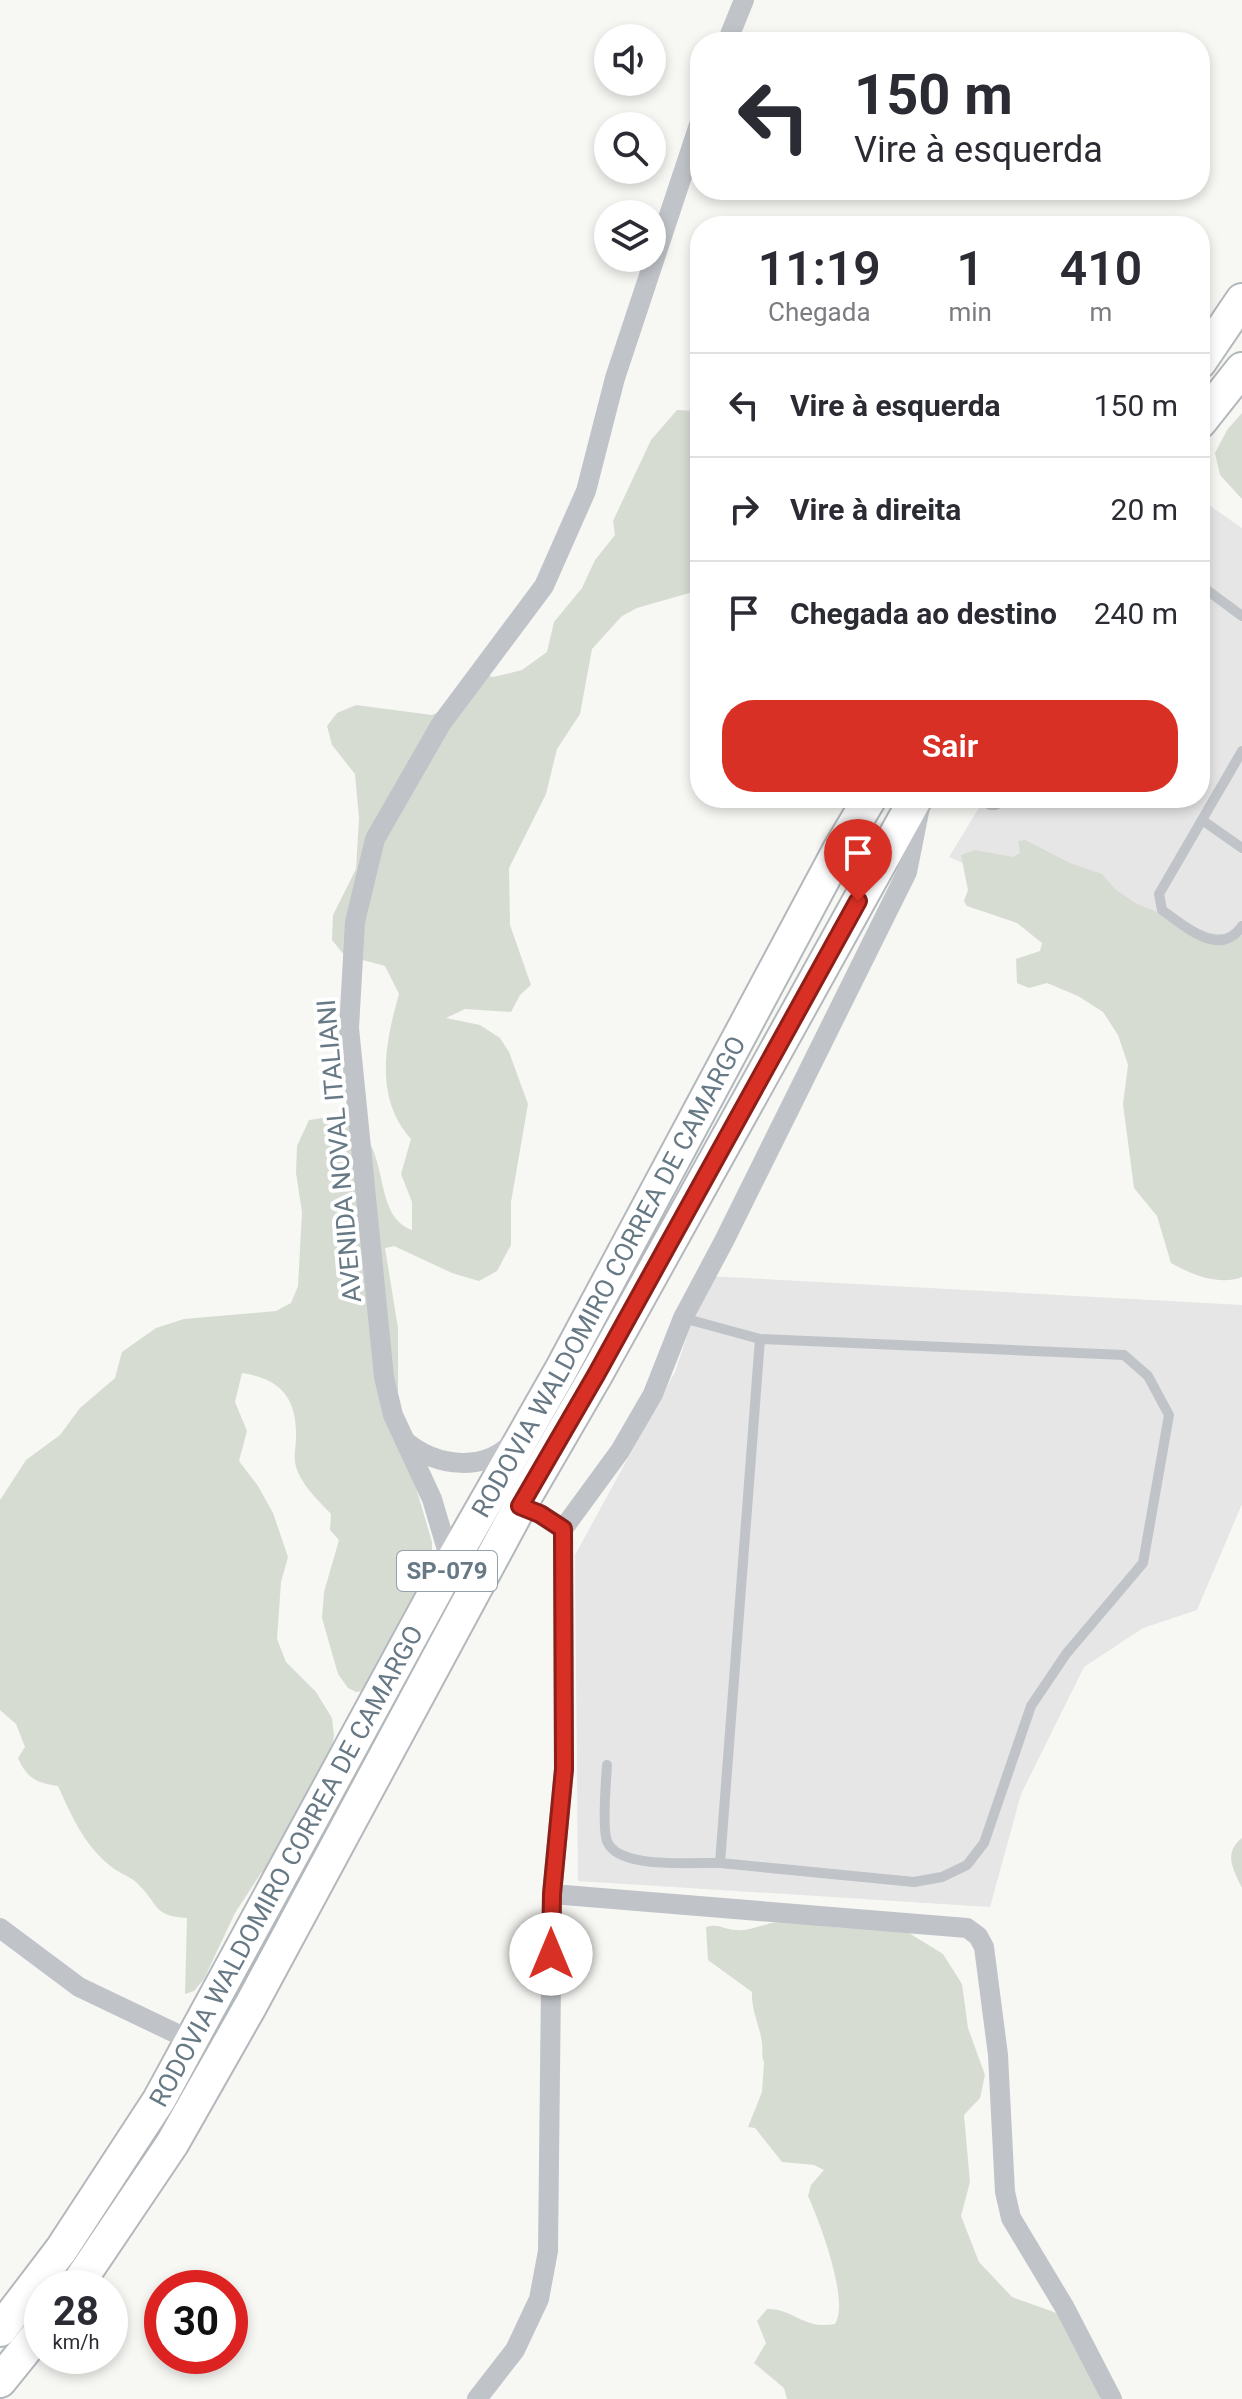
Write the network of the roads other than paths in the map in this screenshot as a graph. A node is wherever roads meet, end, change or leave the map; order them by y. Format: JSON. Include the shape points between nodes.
{"nodes":[{"id":1,"x":744,"y":0,"type":"edge"},
{"id":2,"x":731,"y":32,"type":"edge"},
{"id":3,"x":690,"y":152,"type":"edge"},
{"id":4,"x":1242,"y":300,"type":"edge"},
{"id":5,"x":1210,"y":347,"type":"edge"},
{"id":6,"x":1236,"y":378,"type":"edge"},
{"id":7,"x":1210,"y":410,"type":"edge"},
{"id":8,"x":1210,"y":592,"type":"edge"},
{"id":9,"x":1242,"y":616,"type":"edge"},
{"id":10,"x":1242,"y":751,"type":"edge"},
{"id":11,"x":1210,"y":806,"type":"edge"},
{"id":12,"x":864,"y":808,"type":"edge"},
{"id":13,"x":913,"y":808,"type":"edge"},
{"id":14,"x":917,"y":808,"type":"edge"},
{"id":15,"x":1209,"y":808,"type":"edge"},
{"id":16,"x":1202,"y":820,"type":"junction"},
{"id":17,"x":1242,"y":848,"type":"edge"},
{"id":18,"x":1242,"y":926,"type":"edge"},
{"id":19,"x":683,"y":1318,"type":"junction"},
{"id":20,"x":760,"y":1339,"type":"junction"},
{"id":21,"x":530,"y":1423,"type":"junction"},
{"id":22,"x":402,"y":1438,"type":"junction"},
{"id":23,"x":520,"y":1506,"type":"junction"},
{"id":24,"x":563,"y":1529,"type":"junction"},
{"id":25,"x":451,"y":1563,"type":"junction"},
{"id":26,"x":607,"y":1765,"type":"dead end"},
{"id":27,"x":720,"y":1863,"type":"junction"},
{"id":28,"x":552,"y":1894,"type":"junction"},
{"id":29,"x":0,"y":1928,"type":"edge"},
{"id":30,"x":192,"y":2041,"type":"junction"},
{"id":31,"x":87,"y":2270,"type":"edge"},
{"id":32,"x":0,"y":2330,"type":"edge"},
{"id":33,"x":24,"y":2351,"type":"edge"},
{"id":34,"x":0,"y":2381,"type":"edge"},
{"id":35,"x":477,"y":2399,"type":"edge"},
{"id":36,"x":1112,"y":2399,"type":"edge"}],
"edges":[{"from":1,"to":2,"type":"street"},
{"from":3,"to":22,"type":"street","name":"AVENIDA NOVAL ITALIANI","via":[[615,378],[586,491],[544,586],[441,724],[375,839],[355,922],[349,1028],[384,1377]]},
{"from":4,"to":5,"type":"main road"},
{"from":6,"to":7,"type":"main road"},
{"from":8,"to":9,"type":"lane"},
{"from":10,"to":11,"type":"lane"},
{"from":12,"to":21,"type":"main road","name":"RODOVIA WALDOMIRO CORREA DE CAMARGO","number":"SP-079"},
{"from":13,"to":23,"type":"main road","name":"RODOVIA WALDOMIRO CORREA DE CAMARGO","number":"SP-079"},
{"from":14,"to":19,"type":"street","via":[[907,872]]},
{"from":15,"to":16,"type":"lane"},
{"from":16,"to":17,"type":"lane"},
{"from":16,"to":18,"type":"lane","via":[[1159,894],[1162,910],[1204,939],[1222,941]]},
{"from":19,"to":20,"type":"lane"},
{"from":19,"to":24,"type":"street","via":[[634,1428]]},
{"from":20,"to":27,"type":"lane"},
{"from":20,"to":27,"type":"lane","via":[[1124,1355],[1148,1376],[1169,1415],[1143,1563],[1066,1654],[1031,1706],[984,1843],[967,1865],[914,1882]]},
{"from":21,"to":22,"type":"street","via":[[511,1445],[468,1464],[420,1453]]},
{"from":21,"to":25,"type":"main road","name":"RODOVIA WALDOMIRO CORREA DE CAMARGO","number":"SP-079"},
{"from":22,"to":25,"type":"street","name":"AVENIDA NOVAL ITALIANI","via":[[432,1499]]},
{"from":23,"to":24,"type":"street"},
{"from":23,"to":31,"type":"main road","name":"RODOVIA WALDOMIRO CORREA DE CAMARGO","number":"SP-079","via":[[235,2033],[172,2144]]},
{"from":24,"to":28,"type":"street","via":[[564,1769]]},
{"from":25,"to":30,"type":"main road","name":"RODOVIA WALDOMIRO CORREA DE CAMARGO","number":"SP-079"},
{"from":26,"to":27,"type":"lane","via":[[606,1840],[617,1855]]},
{"from":28,"to":35,"type":"street","via":[[548,2251],[539,2299],[515,2350]]},
{"from":28,"to":36,"type":"street","via":[[967,1928],[978,1936],[984,1947],[998,2055],[1011,2218]]},
{"from":29,"to":30,"type":"street","via":[[79,1987]]},
{"from":30,"to":32,"type":"main road","name":"RODOVIA WALDOMIRO CORREA DE CAMARGO","number":"SP-079","via":[[61,2250]]},
{"from":33,"to":34,"type":"main road"}]}
